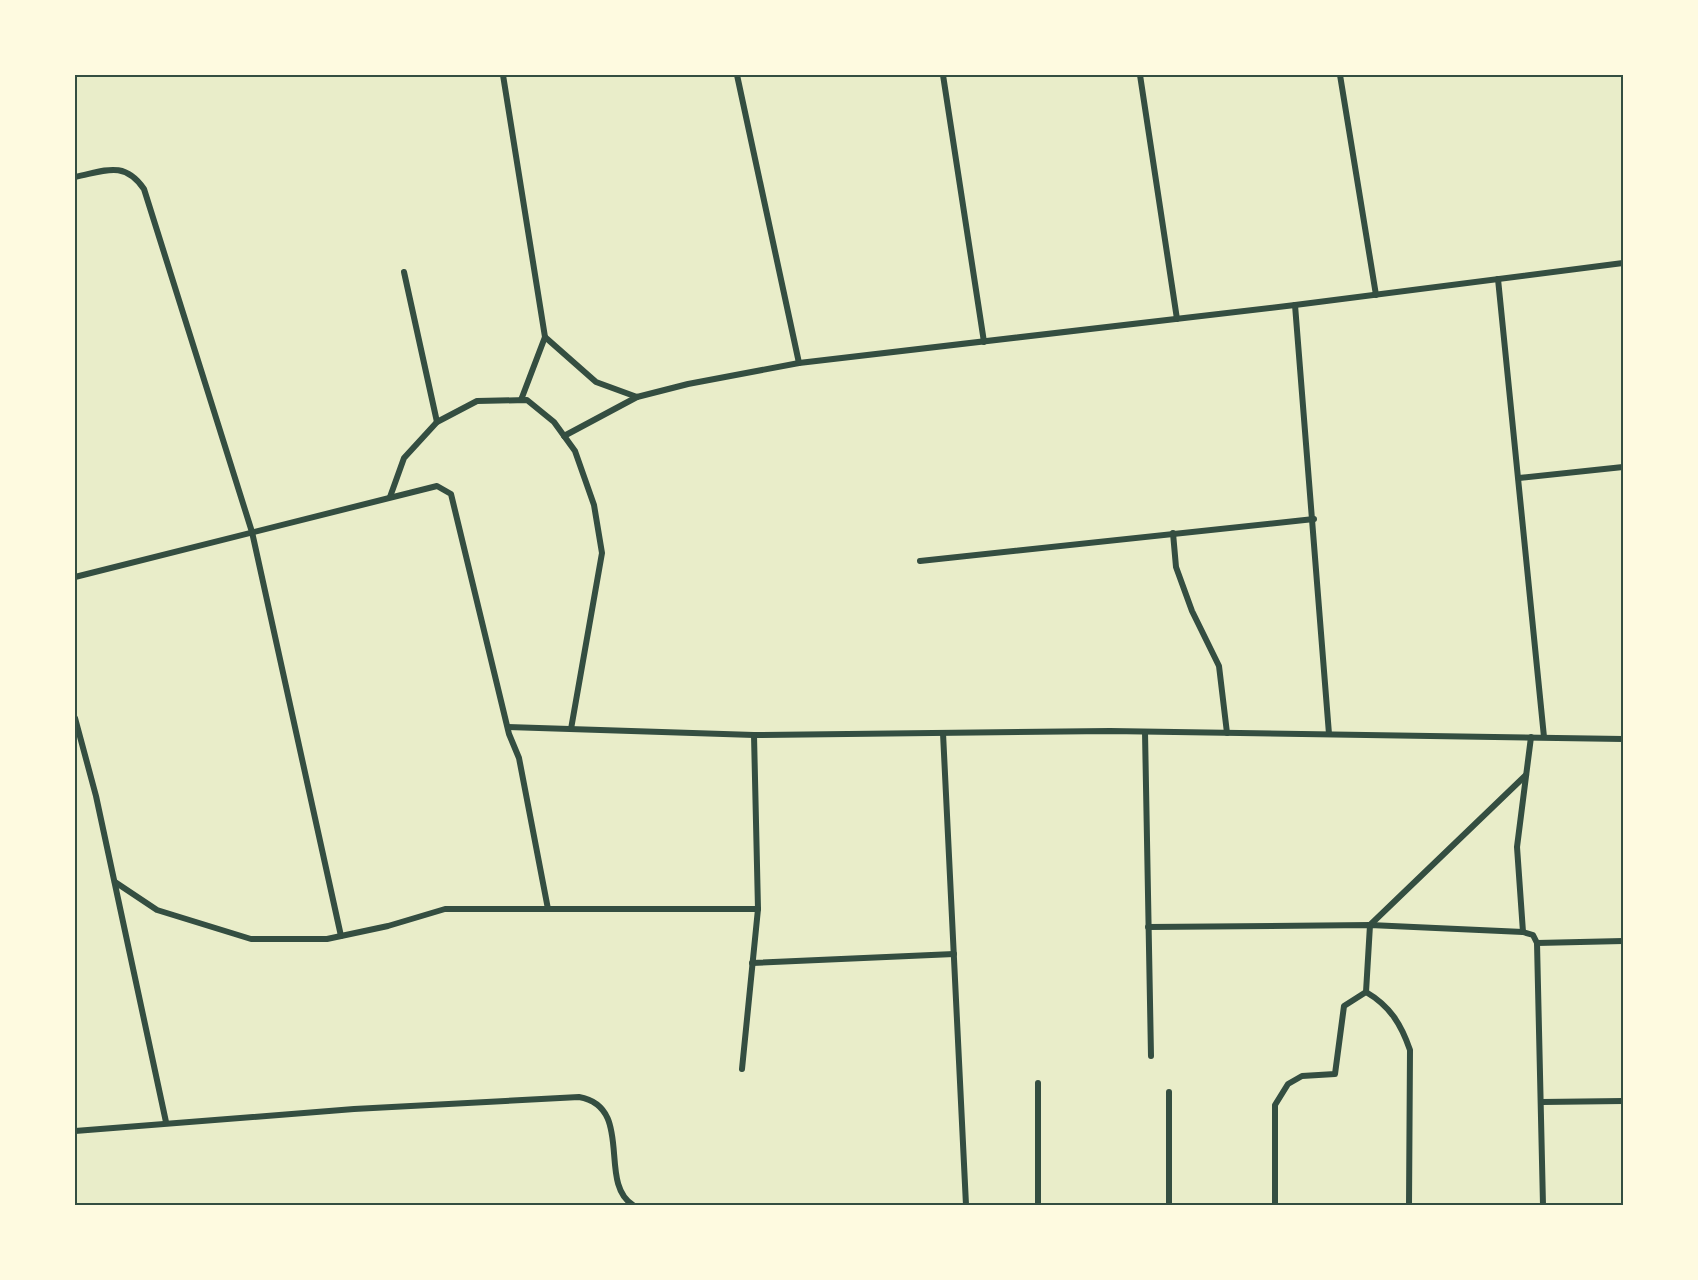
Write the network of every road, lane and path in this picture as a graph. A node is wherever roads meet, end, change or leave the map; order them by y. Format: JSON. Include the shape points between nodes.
{"nodes":[{"id":1,"x":503,"y":75,"type":"edge"},
{"id":2,"x":737,"y":75,"type":"edge"},
{"id":3,"x":943,"y":75,"type":"edge"},
{"id":4,"x":1140,"y":75,"type":"edge"},
{"id":5,"x":1340,"y":75,"type":"edge"},
{"id":6,"x":75,"y":177,"type":"edge"},
{"id":7,"x":1623,"y":263,"type":"edge"},
{"id":8,"x":404,"y":272,"type":"dead end"},
{"id":9,"x":1498,"y":279,"type":"junction"},
{"id":10,"x":1376,"y":295,"type":"junction"},
{"id":11,"x":1295,"y":305,"type":"junction"},
{"id":12,"x":1177,"y":319,"type":"junction"},
{"id":13,"x":545,"y":337,"type":"junction"},
{"id":14,"x":984,"y":342,"type":"junction"},
{"id":15,"x":799,"y":363,"type":"junction"},
{"id":16,"x":637,"y":396,"type":"junction"},
{"id":17,"x":521,"y":400,"type":"junction"},
{"id":18,"x":437,"y":422,"type":"junction"},
{"id":19,"x":564,"y":436,"type":"junction"},
{"id":20,"x":1623,"y":467,"type":"edge"},
{"id":21,"x":1519,"y":478,"type":"junction"},
{"id":22,"x":390,"y":497,"type":"junction"},
{"id":23,"x":1314,"y":519,"type":"junction"},
{"id":24,"x":252,"y":532,"type":"junction"},
{"id":25,"x":1173,"y":533,"type":"junction"},
{"id":26,"x":920,"y":561,"type":"dead end"},
{"id":27,"x":75,"y":577,"type":"edge"},
{"id":28,"x":75,"y":718,"type":"edge"},
{"id":29,"x":508,"y":727,"type":"junction"},
{"id":30,"x":571,"y":729,"type":"junction"},
{"id":31,"x":1145,"y":732,"type":"junction"},
{"id":32,"x":1227,"y":733,"type":"junction"},
{"id":33,"x":943,"y":734,"type":"junction"},
{"id":34,"x":1329,"y":734,"type":"junction"},
{"id":35,"x":754,"y":735,"type":"junction"},
{"id":36,"x":1531,"y":737,"type":"junction"},
{"id":37,"x":1544,"y":737,"type":"junction"},
{"id":38,"x":1623,"y":739,"type":"edge"},
{"id":39,"x":1526,"y":775,"type":"junction"},
{"id":40,"x":115,"y":882,"type":"junction"},
{"id":41,"x":548,"y":909,"type":"junction"},
{"id":42,"x":758,"y":909,"type":"junction"},
{"id":43,"x":1370,"y":925,"type":"junction"},
{"id":44,"x":1148,"y":927,"type":"junction"},
{"id":45,"x":1523,"y":932,"type":"junction"},
{"id":46,"x":341,"y":936,"type":"junction"},
{"id":47,"x":1623,"y":941,"type":"edge"},
{"id":48,"x":1537,"y":943,"type":"junction"},
{"id":49,"x":954,"y":954,"type":"junction"},
{"id":50,"x":753,"y":963,"type":"junction"},
{"id":51,"x":1366,"y":992,"type":"junction"},
{"id":52,"x":1151,"y":1056,"type":"dead end"},
{"id":53,"x":742,"y":1069,"type":"dead end"},
{"id":54,"x":1038,"y":1083,"type":"dead end"},
{"id":55,"x":1169,"y":1092,"type":"dead end"},
{"id":56,"x":1623,"y":1101,"type":"edge"},
{"id":57,"x":1542,"y":1102,"type":"junction"},
{"id":58,"x":166,"y":1122,"type":"junction"},
{"id":59,"x":75,"y":1131,"type":"edge"},
{"id":60,"x":633,"y":1205,"type":"edge"},
{"id":61,"x":966,"y":1205,"type":"edge"},
{"id":62,"x":1038,"y":1205,"type":"edge"},
{"id":63,"x":1168,"y":1205,"type":"edge"},
{"id":64,"x":1275,"y":1205,"type":"edge"},
{"id":65,"x":1409,"y":1205,"type":"edge"},
{"id":66,"x":1543,"y":1205,"type":"edge"}],
"edges":[{"from":1,"to":13,"type":"street"},
{"from":2,"to":15,"type":"street"},
{"from":3,"to":14,"type":"street"},
{"from":4,"to":12,"type":"street"},
{"from":5,"to":10,"type":"street"},
{"from":6,"to":24,"type":"street","via":[[118,169],[135,175],[144,189]]},
{"from":7,"to":9,"type":"street"},
{"from":8,"to":18,"type":"street"},
{"from":9,"to":10,"type":"street"},
{"from":9,"to":21,"type":"street"},
{"from":10,"to":11,"type":"street"},
{"from":11,"to":12,"type":"street"},
{"from":11,"to":23,"type":"street"},
{"from":12,"to":14,"type":"street"},
{"from":13,"to":16,"type":"street","via":[[596,382]]},
{"from":13,"to":17,"type":"street"},
{"from":14,"to":15,"type":"street"},
{"from":15,"to":16,"type":"street"},
{"from":16,"to":19,"type":"street"},
{"from":17,"to":18,"type":"street","via":[[477,401]]},
{"from":17,"to":19,"type":"street","via":[[527,400],[554,422]]},
{"from":18,"to":22,"type":"street","via":[[404,458]]},
{"from":19,"to":30,"type":"street","via":[[575,451],[594,505],[602,553]]},
{"from":20,"to":21,"type":"street"},
{"from":21,"to":37,"type":"street"},
{"from":22,"to":24,"type":"street"},
{"from":22,"to":29,"type":"street","via":[[436,486],[451,494]]},
{"from":23,"to":25,"type":"street"},
{"from":23,"to":34,"type":"street"},
{"from":24,"to":27,"type":"street"},
{"from":24,"to":46,"type":"street"},
{"from":25,"to":26,"type":"street"},
{"from":25,"to":32,"type":"street","via":[[1176,567],[1192,611],[1220,666]]},
{"from":28,"to":40,"type":"street"},
{"from":29,"to":30,"type":"street"},
{"from":29,"to":41,"type":"street","via":[[519,758]]},
{"from":30,"to":35,"type":"street"},
{"from":31,"to":32,"type":"street"},
{"from":31,"to":33,"type":"street"},
{"from":31,"to":44,"type":"street"},
{"from":32,"to":34,"type":"street"},
{"from":33,"to":35,"type":"street"},
{"from":33,"to":49,"type":"street"},
{"from":34,"to":36,"type":"street"},
{"from":35,"to":42,"type":"street"},
{"from":36,"to":37,"type":"street"},
{"from":36,"to":39,"type":"street"},
{"from":37,"to":38,"type":"street"},
{"from":39,"to":43,"type":"street"},
{"from":39,"to":45,"type":"street","via":[[1517,847]]},
{"from":40,"to":46,"type":"street","via":[[157,910],[251,939]]},
{"from":40,"to":58,"type":"street"},
{"from":41,"to":42,"type":"street"},
{"from":41,"to":46,"type":"street","via":[[445,909]]},
{"from":42,"to":50,"type":"street"},
{"from":43,"to":44,"type":"street"},
{"from":43,"to":45,"type":"street"},
{"from":43,"to":51,"type":"street"},
{"from":44,"to":52,"type":"street"},
{"from":45,"to":48,"type":"street","via":[[1533,935]]},
{"from":47,"to":48,"type":"street"},
{"from":48,"to":57,"type":"street"},
{"from":49,"to":50,"type":"street"},
{"from":49,"to":61,"type":"street"},
{"from":50,"to":53,"type":"street"},
{"from":51,"to":64,"type":"street","via":[[1344,1006],[1335,1074],[1302,1076],[1288,1084],[1275,1105]]},
{"from":51,"to":65,"type":"street","via":[[1385,1004],[1403,1030],[1410,1050]]},
{"from":54,"to":62,"type":"street"},
{"from":55,"to":63,"type":"street"},
{"from":56,"to":57,"type":"street"},
{"from":57,"to":66,"type":"street"},
{"from":58,"to":59,"type":"street"},
{"from":58,"to":60,"type":"street","via":[[579,1097],[602,1107],[611,1128],[620,1191]]}]}
